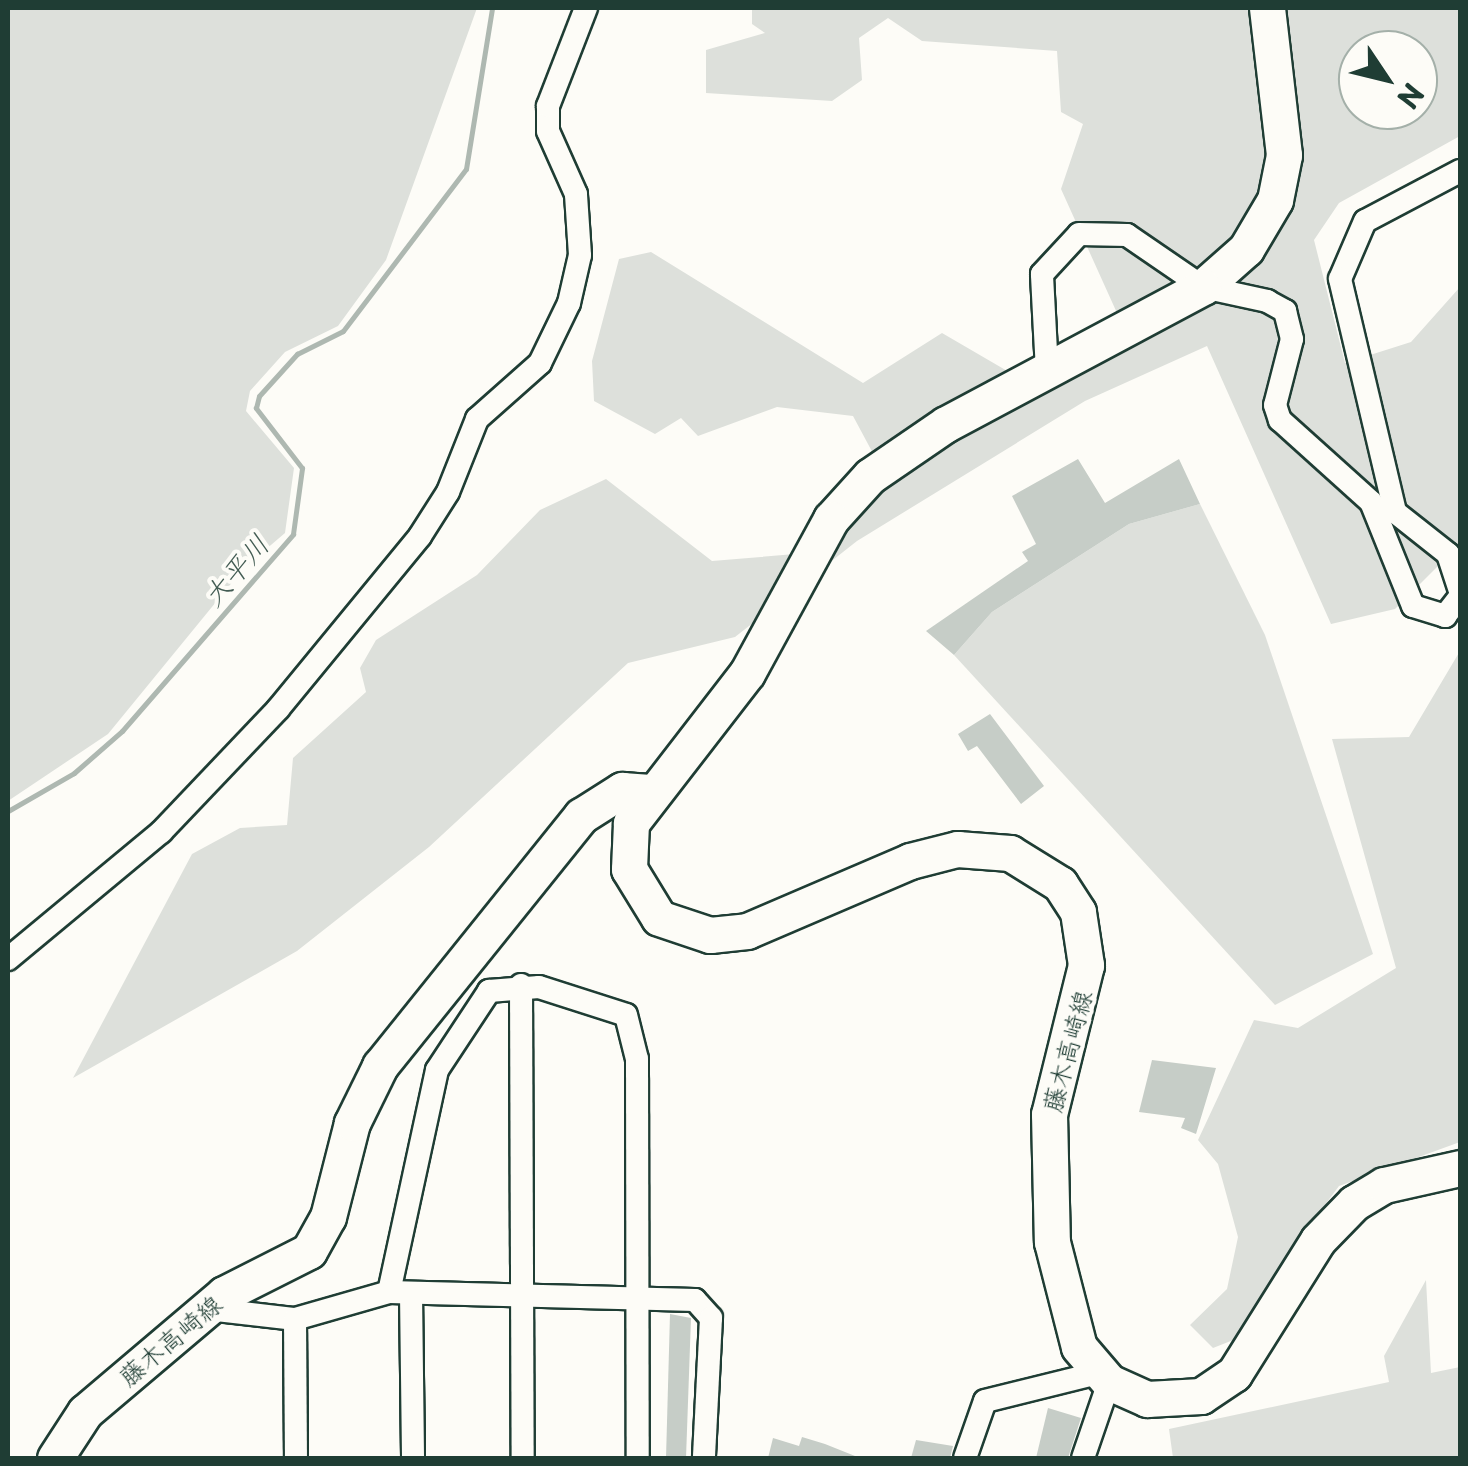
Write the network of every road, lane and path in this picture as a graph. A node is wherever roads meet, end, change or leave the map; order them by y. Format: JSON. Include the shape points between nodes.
{"nodes":[{"id":1,"x":586,"y":8,"type":"edge"},
{"id":2,"x":1267,"y":8,"type":"edge"},
{"id":3,"x":1460,"y":171,"type":"edge"},
{"id":4,"x":1202,"y":287,"type":"junction"},
{"id":5,"x":1047,"y":371,"type":"junction"},
{"id":6,"x":1460,"y":594,"type":"edge"},
{"id":7,"x":650,"y":792,"type":"junction"},
{"id":8,"x":8,"y":959,"type":"edge"},
{"id":9,"x":522,"y":986,"type":"junction"},
{"id":10,"x":1460,"y":1168,"type":"edge"},
{"id":11,"x":400,"y":1293,"type":"junction"},
{"id":12,"x":524,"y":1296,"type":"junction"},
{"id":13,"x":637,"y":1300,"type":"junction"},
{"id":14,"x":208,"y":1310,"type":"junction"},
{"id":15,"x":294,"y":1319,"type":"junction"},
{"id":16,"x":1104,"y":1377,"type":"junction"},
{"id":17,"x":54,"y":1458,"type":"edge"},
{"id":18,"x":296,"y":1458,"type":"edge"},
{"id":19,"x":412,"y":1458,"type":"edge"},
{"id":20,"x":523,"y":1458,"type":"edge"},
{"id":21,"x":638,"y":1458,"type":"edge"},
{"id":22,"x":704,"y":1458,"type":"edge"},
{"id":23,"x":965,"y":1458,"type":"edge"},
{"id":24,"x":1083,"y":1458,"type":"edge"}],
"edges":[{"from":1,"to":8,"type":"street","via":[[548,106],[548,131],[576,194],[580,255],[569,303],[540,364],[476,419],[448,492],[420,536],[278,709],[161,832]]},
{"from":2,"to":4,"type":"main road","name":"藤木高崎線","via":[[1284,155],[1274,200],[1246,249]]},
{"from":3,"to":6,"type":"street","via":[[1365,220],[1340,279],[1396,512],[1448,554]]},
{"from":4,"to":5,"type":"main road","name":"藤木高崎線"},
{"from":4,"to":5,"type":"street","via":[[1127,235],[1079,234],[1042,274]]},
{"from":4,"to":6,"type":"street","via":[[1285,312],[1292,339],[1275,405],[1280,420],[1371,502],[1413,606],[1445,616]]},
{"from":5,"to":7,"type":"main road","name":"藤木高崎線","via":[[896,453],[850,496],[746,674]]},
{"from":7,"to":14,"type":"main road","name":"藤木高崎線","via":[[622,790],[581,816],[380,1066],[352,1123],[328,1217],[310,1250],[272,1276],[236,1286]]},
{"from":7,"to":16,"type":"main road","name":"藤木高崎線","via":[[631,823],[629,870],[659,918],[697,934],[746,930],[910,861],[957,849],[1010,852],[1060,884],[1083,929],[1086,979],[1052,1096],[1045,1164],[1064,1304]]},
{"from":9,"to":11,"type":"street","via":[[489,991],[437,1070]]},
{"from":9,"to":12,"type":"street"},
{"from":9,"to":13,"type":"street","via":[[626,1015],[637,1059]]},
{"from":10,"to":16,"type":"main road","via":[[1384,1184],[1341,1214],[1253,1353],[1214,1389],[1164,1402]]},
{"from":11,"to":12,"type":"street"},
{"from":11,"to":15,"type":"street"},
{"from":11,"to":19,"type":"street"},
{"from":12,"to":13,"type":"street"},
{"from":12,"to":20,"type":"street"},
{"from":13,"to":21,"type":"street"},
{"from":13,"to":22,"type":"street","via":[[695,1300],[711,1318]]},
{"from":14,"to":15,"type":"street"},
{"from":14,"to":17,"type":"main road","name":"藤木高崎線","via":[[85,1412]]},
{"from":15,"to":18,"type":"street"},
{"from":16,"to":23,"type":"street","via":[[985,1401]]},
{"from":16,"to":24,"type":"street"}]}
